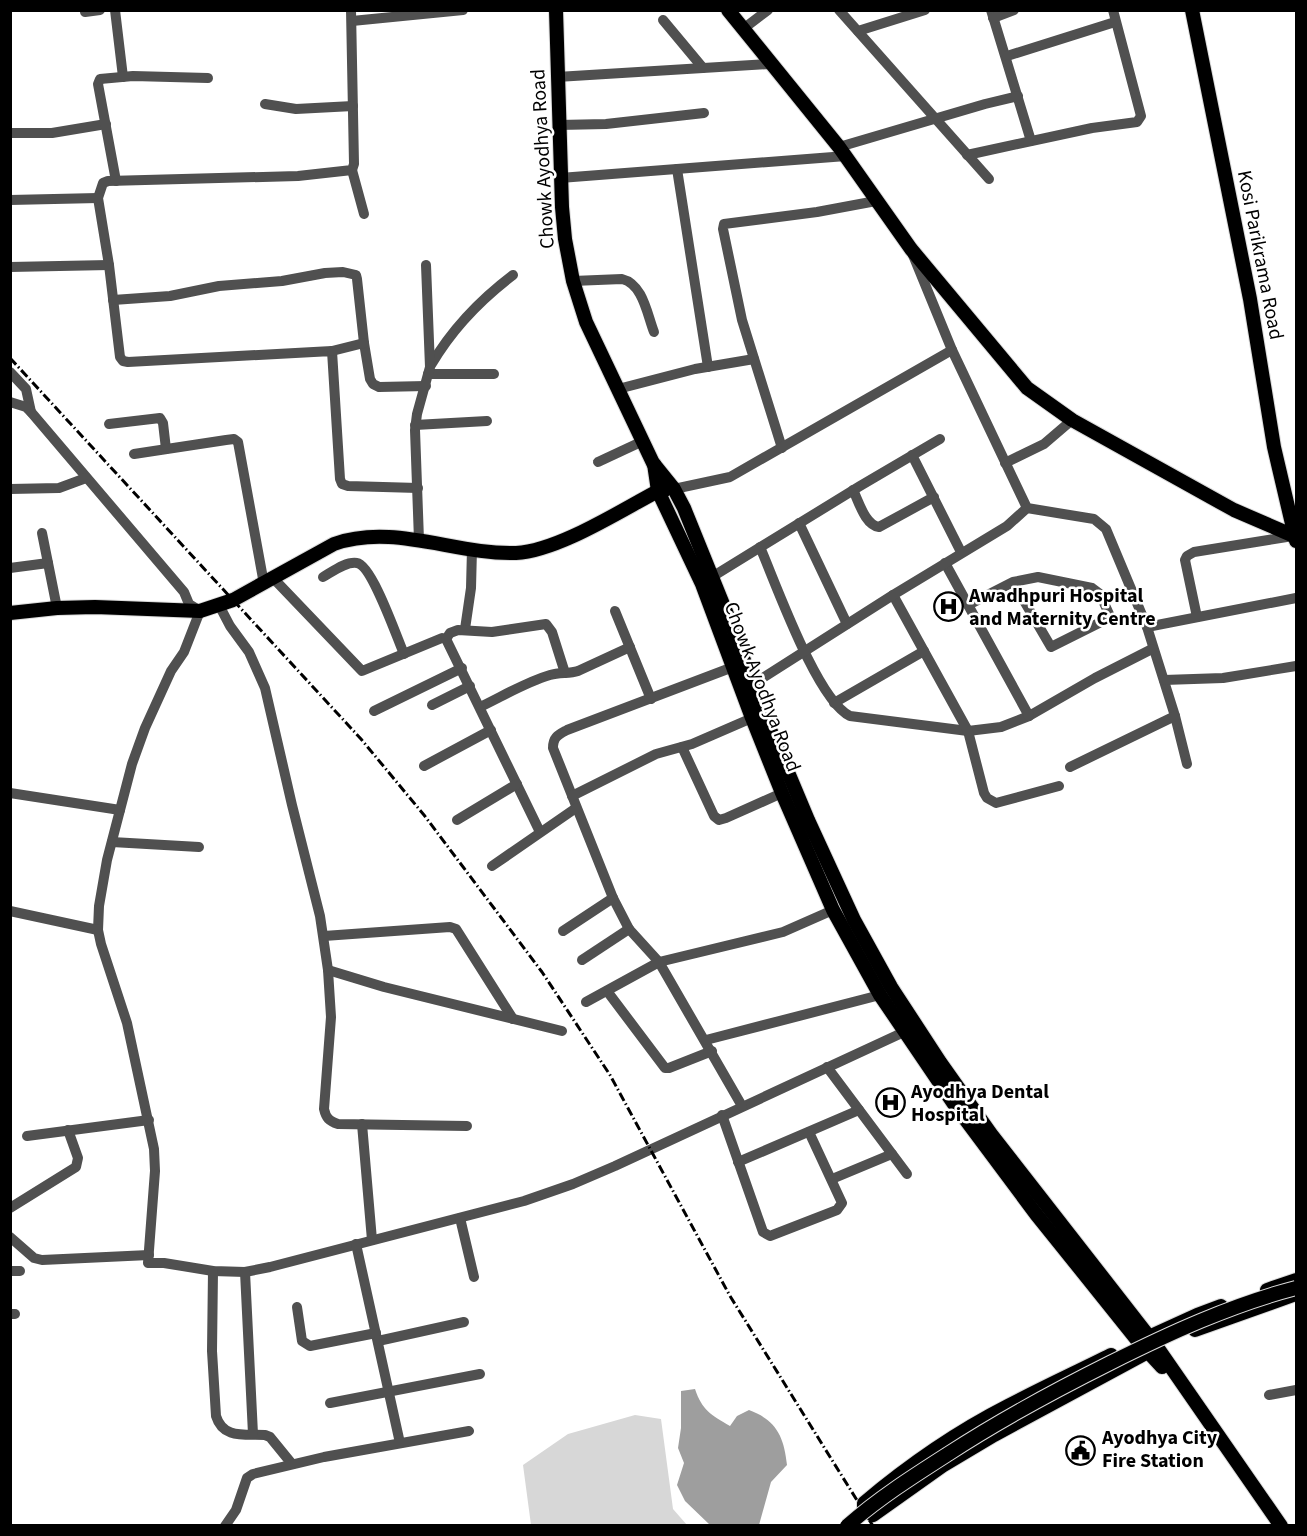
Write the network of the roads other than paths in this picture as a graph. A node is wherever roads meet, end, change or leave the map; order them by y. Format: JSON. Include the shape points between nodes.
{"nodes":[{"id":1,"x":100,"y":10,"type":"edge"},
{"id":2,"x":115,"y":10,"type":"edge"},
{"id":3,"x":463,"y":10,"type":"edge"},
{"id":4,"x":556,"y":10,"type":"edge"},
{"id":5,"x":728,"y":10,"type":"edge"},
{"id":6,"x":768,"y":10,"type":"edge"},
{"id":7,"x":839,"y":10,"type":"edge"},
{"id":8,"x":925,"y":10,"type":"edge"},
{"id":9,"x":1014,"y":10,"type":"edge"},
{"id":10,"x":1192,"y":10,"type":"edge"},
{"id":11,"x":85,"y":12,"type":"dead end"},
{"id":12,"x":992,"y":14,"type":"edge"},
{"id":13,"x":352,"y":16,"type":"edge"},
{"id":14,"x":1114,"y":16,"type":"edge"},
{"id":15,"x":663,"y":20,"type":"dead end"},
{"id":16,"x":743,"y":29,"type":"junction"},
{"id":17,"x":858,"y":31,"type":"junction"},
{"id":18,"x":1007,"y":56,"type":"junction"},
{"id":19,"x":769,"y":64,"type":"junction"},
{"id":20,"x":703,"y":68,"type":"junction"},
{"id":21,"x":123,"y":77,"type":"junction"},
{"id":22,"x":557,"y":77,"type":"junction"},
{"id":23,"x":208,"y":78,"type":"dead end"},
{"id":24,"x":1018,"y":96,"type":"junction"},
{"id":25,"x":265,"y":104,"type":"dead end"},
{"id":26,"x":353,"y":106,"type":"junction"},
{"id":27,"x":704,"y":113,"type":"dead end"},
{"id":28,"x":934,"y":118,"type":"junction"},
{"id":29,"x":106,"y":124,"type":"junction"},
{"id":30,"x":559,"y":125,"type":"junction"},
{"id":31,"x":10,"y":134,"type":"edge"},
{"id":32,"x":1031,"y":141,"type":"junction"},
{"id":33,"x":842,"y":151,"type":"junction"},
{"id":34,"x":967,"y":155,"type":"junction"},
{"id":35,"x":352,"y":170,"type":"junction"},
{"id":36,"x":677,"y":170,"type":"junction"},
{"id":37,"x":561,"y":178,"type":"junction"},
{"id":38,"x":988,"y":179,"type":"dead end"},
{"id":39,"x":116,"y":181,"type":"junction"},
{"id":40,"x":98,"y":198,"type":"junction"},
{"id":41,"x":10,"y":200,"type":"edge"},
{"id":42,"x":876,"y":201,"type":"junction"},
{"id":43,"x":364,"y":214,"type":"dead end"},
{"id":44,"x":910,"y":249,"type":"junction"},
{"id":45,"x":109,"y":264,"type":"junction"},
{"id":46,"x":426,"y":265,"type":"dead end"},
{"id":47,"x":10,"y":267,"type":"edge"},
{"id":48,"x":513,"y":275,"type":"dead end"},
{"id":49,"x":573,"y":281,"type":"junction"},
{"id":50,"x":113,"y":300,"type":"junction"},
{"id":51,"x":654,"y":332,"type":"dead end"},
{"id":52,"x":364,"y":344,"type":"junction"},
{"id":53,"x":952,"y":350,"type":"junction"},
{"id":54,"x":332,"y":351,"type":"junction"},
{"id":55,"x":753,"y":359,"type":"junction"},
{"id":56,"x":708,"y":367,"type":"junction"},
{"id":57,"x":10,"y":372,"type":"edge"},
{"id":58,"x":494,"y":374,"type":"dead end"},
{"id":59,"x":428,"y":376,"type":"junction"},
{"id":60,"x":621,"y":395,"type":"junction"},
{"id":61,"x":10,"y":402,"type":"edge"},
{"id":62,"x":31,"y":412,"type":"junction"},
{"id":63,"x":1072,"y":420,"type":"junction"},
{"id":64,"x":487,"y":421,"type":"dead end"},
{"id":65,"x":109,"y":424,"type":"dead end"},
{"id":66,"x":415,"y":425,"type":"junction"},
{"id":67,"x":940,"y":439,"type":"dead end"},
{"id":68,"x":643,"y":441,"type":"junction"},
{"id":69,"x":782,"y":448,"type":"junction"},
{"id":70,"x":166,"y":449,"type":"junction"},
{"id":71,"x":134,"y":454,"type":"dead end"},
{"id":72,"x":912,"y":455,"type":"junction"},
{"id":73,"x":598,"y":462,"type":"dead end"},
{"id":74,"x":653,"y":463,"type":"junction"},
{"id":75,"x":1005,"y":464,"type":"junction"},
{"id":76,"x":86,"y":478,"type":"junction"},
{"id":77,"x":418,"y":488,"type":"junction"},
{"id":78,"x":10,"y":489,"type":"edge"},
{"id":79,"x":674,"y":489,"type":"junction"},
{"id":80,"x":853,"y":490,"type":"junction"},
{"id":81,"x":658,"y":491,"type":"junction"},
{"id":82,"x":934,"y":497,"type":"junction"},
{"id":83,"x":1027,"y":508,"type":"junction"},
{"id":84,"x":800,"y":523,"type":"junction"},
{"id":85,"x":42,"y":533,"type":"dead end"},
{"id":86,"x":1295,"y":539,"type":"edge"},
{"id":87,"x":419,"y":540,"type":"junction"},
{"id":88,"x":760,"y":547,"type":"junction"},
{"id":89,"x":472,"y":549,"type":"junction"},
{"id":90,"x":961,"y":552,"type":"junction"},
{"id":91,"x":945,"y":562,"type":"junction"},
{"id":92,"x":48,"y":563,"type":"junction"},
{"id":93,"x":10,"y":568,"type":"edge"},
{"id":94,"x":323,"y":577,"type":"dead end"},
{"id":95,"x":707,"y":580,"type":"junction"},
{"id":96,"x":269,"y":581,"type":"junction"},
{"id":97,"x":1013,"y":582,"type":"junction"},
{"id":98,"x":893,"y":595,"type":"junction"},
{"id":99,"x":1296,"y":598,"type":"edge"},
{"id":100,"x":219,"y":605,"type":"junction"},
{"id":101,"x":968,"y":605,"type":"junction"},
{"id":102,"x":57,"y":608,"type":"junction"},
{"id":103,"x":200,"y":611,"type":"junction"},
{"id":104,"x":615,"y":611,"type":"dead end"},
{"id":105,"x":10,"y":613,"type":"edge"},
{"id":106,"x":1197,"y":617,"type":"junction"},
{"id":107,"x":846,"y":624,"type":"junction"},
{"id":108,"x":1147,"y":627,"type":"junction"},
{"id":109,"x":465,"y":630,"type":"junction"},
{"id":110,"x":446,"y":639,"type":"junction"},
{"id":111,"x":630,"y":647,"type":"junction"},
{"id":112,"x":1152,"y":649,"type":"junction"},
{"id":113,"x":924,"y":651,"type":"junction"},
{"id":114,"x":804,"y":652,"type":"junction"},
{"id":115,"x":404,"y":654,"type":"junction"},
{"id":116,"x":1296,"y":666,"type":"edge"},
{"id":117,"x":733,"y":667,"type":"junction"},
{"id":118,"x":462,"y":668,"type":"junction"},
{"id":119,"x":565,"y":673,"type":"junction"},
{"id":120,"x":1164,"y":680,"type":"junction"},
{"id":121,"x":470,"y":686,"type":"junction"},
{"id":122,"x":747,"y":688,"type":"junction"},
{"id":123,"x":651,"y":699,"type":"junction"},
{"id":124,"x":834,"y":703,"type":"junction"},
{"id":125,"x":432,"y":705,"type":"dead end"},
{"id":126,"x":480,"y":707,"type":"junction"},
{"id":127,"x":374,"y":711,"type":"dead end"},
{"id":128,"x":1029,"y":716,"type":"junction"},
{"id":129,"x":1175,"y":716,"type":"junction"},
{"id":130,"x":752,"y":718,"type":"junction"},
{"id":131,"x":491,"y":730,"type":"junction"},
{"id":132,"x":968,"y":731,"type":"junction"},
{"id":133,"x":682,"y":747,"type":"junction"},
{"id":134,"x":1187,"y":764,"type":"dead end"},
{"id":135,"x":424,"y":766,"type":"dead end"},
{"id":136,"x":1070,"y":768,"type":"dead end"},
{"id":137,"x":517,"y":784,"type":"junction"},
{"id":138,"x":1059,"y":786,"type":"dead end"},
{"id":139,"x":10,"y":793,"type":"edge"},
{"id":140,"x":572,"y":796,"type":"junction"},
{"id":141,"x":785,"y":799,"type":"junction"},
{"id":142,"x":576,"y":808,"type":"junction"},
{"id":143,"x":120,"y":810,"type":"junction"},
{"id":144,"x":457,"y":820,"type":"dead end"},
{"id":145,"x":540,"y":832,"type":"junction"},
{"id":146,"x":112,"y":842,"type":"junction"},
{"id":147,"x":199,"y":847,"type":"dead end"},
{"id":148,"x":492,"y":866,"type":"dead end"},
{"id":149,"x":613,"y":898,"type":"junction"},
{"id":150,"x":833,"y":910,"type":"junction"},
{"id":151,"x":10,"y":911,"type":"edge"},
{"id":152,"x":629,"y":928,"type":"junction"},
{"id":153,"x":98,"y":930,"type":"junction"},
{"id":154,"x":563,"y":930,"type":"dead end"},
{"id":155,"x":324,"y":936,"type":"junction"},
{"id":156,"x":582,"y":960,"type":"dead end"},
{"id":157,"x":659,"y":962,"type":"junction"},
{"id":158,"x":328,"y":970,"type":"junction"},
{"id":159,"x":607,"y":991,"type":"junction"},
{"id":160,"x":880,"y":995,"type":"junction"},
{"id":161,"x":586,"y":1002,"type":"dead end"},
{"id":162,"x":513,"y":1019,"type":"junction"},
{"id":163,"x":562,"y":1031,"type":"dead end"},
{"id":164,"x":904,"y":1032,"type":"junction"},
{"id":165,"x":705,"y":1040,"type":"junction"},
{"id":166,"x":712,"y":1051,"type":"junction"},
{"id":167,"x":827,"y":1067,"type":"junction"},
{"id":168,"x":742,"y":1106,"type":"junction"},
{"id":169,"x":859,"y":1110,"type":"junction"},
{"id":170,"x":722,"y":1115,"type":"junction"},
{"id":171,"x":149,"y":1120,"type":"junction"},
{"id":172,"x":362,"y":1124,"type":"junction"},
{"id":173,"x":466,"y":1126,"type":"dead end"},
{"id":174,"x":68,"y":1130,"type":"junction"},
{"id":175,"x":809,"y":1132,"type":"junction"},
{"id":176,"x":27,"y":1136,"type":"dead end"},
{"id":177,"x":892,"y":1154,"type":"junction"},
{"id":178,"x":738,"y":1162,"type":"junction"},
{"id":179,"x":907,"y":1174,"type":"dead end"},
{"id":180,"x":832,"y":1179,"type":"junction"},
{"id":181,"x":10,"y":1208,"type":"edge"},
{"id":182,"x":460,"y":1218,"type":"junction"},
{"id":183,"x":10,"y":1237,"type":"edge"},
{"id":184,"x":372,"y":1240,"type":"junction"},
{"id":185,"x":356,"y":1244,"type":"junction"},
{"id":186,"x":149,"y":1255,"type":"junction"},
{"id":187,"x":213,"y":1271,"type":"junction"},
{"id":188,"x":245,"y":1272,"type":"junction"},
{"id":189,"x":474,"y":1277,"type":"dead end"},
{"id":190,"x":1296,"y":1280,"type":"edge"},
{"id":191,"x":1100,"y":1282,"type":"junction"},
{"id":192,"x":1296,"y":1288,"type":"edge"},
{"id":193,"x":1296,"y":1294,"type":"edge"},
{"id":194,"x":297,"y":1307,"type":"dead end"},
{"id":195,"x":464,"y":1322,"type":"dead end"},
{"id":196,"x":377,"y":1337,"type":"junction"},
{"id":197,"x":1148,"y":1344,"type":"junction"},
{"id":198,"x":480,"y":1374,"type":"dead end"},
{"id":199,"x":1296,"y":1390,"type":"edge"},
{"id":200,"x":389,"y":1391,"type":"junction"},
{"id":201,"x":1269,"y":1395,"type":"dead end"},
{"id":202,"x":330,"y":1403,"type":"dead end"},
{"id":203,"x":1193,"y":1404,"type":"junction"},
{"id":204,"x":469,"y":1431,"type":"dead end"},
{"id":205,"x":253,"y":1434,"type":"junction"},
{"id":206,"x":400,"y":1443,"type":"junction"},
{"id":207,"x":292,"y":1464,"type":"junction"},
{"id":208,"x":225,"y":1526,"type":"edge"},
{"id":209,"x":838,"y":1526,"type":"edge"},
{"id":210,"x":847,"y":1526,"type":"edge"},
{"id":211,"x":1274,"y":1526,"type":"edge"},
{"id":212,"x":1281,"y":1526,"type":"edge"}],
"edges":[{"from":1,"to":11,"type":"street"},
{"from":2,"to":21,"type":"street"},
{"from":3,"to":13,"type":"street"},
{"from":4,"to":22,"type":"main road","name":"Chowk Ayodhya Road"},
{"from":5,"to":16,"type":"main road"},
{"from":6,"to":16,"type":"street"},
{"from":7,"to":17,"type":"street"},
{"from":8,"to":17,"type":"street"},
{"from":9,"to":12,"type":"street"},
{"from":10,"to":86,"type":"main road","name":"Kosi Parikrama Road","via":[[1250,299],[1274,447]]},
{"from":12,"to":18,"type":"street"},
{"from":13,"to":26,"type":"street"},
{"from":14,"to":18,"type":"street"},
{"from":14,"to":32,"type":"street","via":[[1141,116],[1137,122]]},
{"from":15,"to":20,"type":"street"},
{"from":16,"to":19,"type":"main road"},
{"from":17,"to":28,"type":"street"},
{"from":18,"to":24,"type":"street"},
{"from":19,"to":20,"type":"street"},
{"from":19,"to":33,"type":"main road"},
{"from":20,"to":22,"type":"street"},
{"from":21,"to":23,"type":"street"},
{"from":21,"to":29,"type":"street","via":[[100,79],[98,84]]},
{"from":22,"to":30,"type":"main road","name":"Chowk Ayodhya Road"},
{"from":24,"to":28,"type":"street"},
{"from":24,"to":32,"type":"street"},
{"from":25,"to":26,"type":"street","via":[[296,109]]},
{"from":26,"to":35,"type":"street"},
{"from":27,"to":30,"type":"street"},
{"from":28,"to":33,"type":"street"},
{"from":28,"to":34,"type":"street"},
{"from":29,"to":31,"type":"street","via":[[52,133]]},
{"from":29,"to":39,"type":"street"},
{"from":30,"to":37,"type":"main road","name":"Chowk Ayodhya Road"},
{"from":32,"to":34,"type":"street"},
{"from":33,"to":36,"type":"street"},
{"from":33,"to":42,"type":"main road"},
{"from":34,"to":38,"type":"street"},
{"from":35,"to":39,"type":"street","via":[[298,176]]},
{"from":35,"to":43,"type":"street"},
{"from":36,"to":37,"type":"street"},
{"from":36,"to":56,"type":"street"},
{"from":37,"to":49,"type":"main road","name":"Chowk Ayodhya Road","via":[[565,239]]},
{"from":39,"to":40,"type":"street","via":[[104,183]]},
{"from":40,"to":41,"type":"street"},
{"from":40,"to":45,"type":"street"},
{"from":42,"to":44,"type":"main road"},
{"from":42,"to":55,"type":"street","via":[[724,224]]},
{"from":44,"to":53,"type":"street"},
{"from":44,"to":63,"type":"main road","via":[[1027,388]]},
{"from":45,"to":47,"type":"street"},
{"from":45,"to":50,"type":"street"},
{"from":46,"to":59,"type":"street"},
{"from":48,"to":59,"type":"street","via":[[477,305],[449,337]]},
{"from":49,"to":51,"type":"street","via":[[629,281],[637,289]]},
{"from":49,"to":60,"type":"main road","name":"Chowk Ayodhya Road","via":[[586,322]]},
{"from":50,"to":52,"type":"street","via":[[351,273],[357,279]]},
{"from":50,"to":54,"type":"street","via":[[123,361]]},
{"from":52,"to":54,"type":"street"},
{"from":52,"to":59,"type":"street","via":[[370,379],[379,387]]},
{"from":53,"to":69,"type":"street"},
{"from":53,"to":75,"type":"street"},
{"from":54,"to":77,"type":"street","via":[[342,484]]},
{"from":55,"to":56,"type":"street"},
{"from":55,"to":69,"type":"street"},
{"from":56,"to":60,"type":"street"},
{"from":57,"to":62,"type":"street","via":[[26,389]]},
{"from":58,"to":59,"type":"street"},
{"from":59,"to":66,"type":"street"},
{"from":60,"to":68,"type":"main road","name":"Chowk Ayodhya Road"},
{"from":61,"to":62,"type":"street"},
{"from":62,"to":76,"type":"street"},
{"from":63,"to":75,"type":"street","via":[[1044,444]]},
{"from":63,"to":86,"type":"main road","via":[[1234,510]]},
{"from":64,"to":66,"type":"street"},
{"from":65,"to":70,"type":"street","via":[[160,418]]},
{"from":66,"to":77,"type":"street"},
{"from":67,"to":72,"type":"street"},
{"from":68,"to":73,"type":"street"},
{"from":68,"to":74,"type":"main road","name":"Chowk Ayodhya Road"},
{"from":69,"to":79,"type":"street","via":[[730,477]]},
{"from":70,"to":71,"type":"street"},
{"from":70,"to":96,"type":"street","via":[[234,439],[238,442]]},
{"from":72,"to":80,"type":"street"},
{"from":72,"to":82,"type":"street"},
{"from":74,"to":79,"type":"main road"},
{"from":74,"to":81,"type":"main road"},
{"from":75,"to":83,"type":"street"},
{"from":76,"to":78,"type":"street","via":[[59,488]]},
{"from":76,"to":103,"type":"street","via":[[184,592],[189,604]]},
{"from":77,"to":87,"type":"street"},
{"from":79,"to":81,"type":"main road"},
{"from":79,"to":95,"type":"main road"},
{"from":80,"to":82,"type":"street","via":[[873,526]]},
{"from":80,"to":84,"type":"street"},
{"from":81,"to":89,"type":"main road","via":[[548,546],[515,553]]},
{"from":81,"to":95,"type":"main road"},
{"from":82,"to":90,"type":"street"},
{"from":83,"to":90,"type":"street","via":[[1007,526]]},
{"from":83,"to":108,"type":"street","via":[[1101,523]]},
{"from":84,"to":88,"type":"street"},
{"from":84,"to":107,"type":"street"},
{"from":85,"to":92,"type":"street"},
{"from":86,"to":106,"type":"street","via":[[1187,555]]},
{"from":87,"to":89,"type":"main road"},
{"from":87,"to":96,"type":"main road","via":[[351,538]]},
{"from":88,"to":95,"type":"street"},
{"from":88,"to":114,"type":"street"},
{"from":89,"to":109,"type":"street"},
{"from":90,"to":91,"type":"street"},
{"from":91,"to":98,"type":"street"},
{"from":91,"to":101,"type":"street"},
{"from":92,"to":93,"type":"street"},
{"from":92,"to":102,"type":"street"},
{"from":94,"to":115,"type":"street","via":[[352,563],[363,565]]},
{"from":95,"to":117,"type":"main road","name":"Chowk Ayodhya Road"},
{"from":95,"to":122,"type":"main road"},
{"from":96,"to":100,"type":"main road"},
{"from":96,"to":115,"type":"street","via":[[362,671]]},
{"from":97,"to":97,"type":"street","via":[[1038,577],[1092,588],[1100,594],[1108,614],[1105,620],[1051,647]]},
{"from":97,"to":101,"type":"street"},
{"from":98,"to":107,"type":"street"},
{"from":98,"to":113,"type":"street"},
{"from":99,"to":106,"type":"street"},
{"from":100,"to":103,"type":"main road"},
{"from":100,"to":155,"type":"street","via":[[249,652],[265,688]]},
{"from":101,"to":128,"type":"street"},
{"from":102,"to":103,"type":"main road"},
{"from":102,"to":105,"type":"main road"},
{"from":103,"to":143,"type":"street","via":[[145,728]]},
{"from":104,"to":111,"type":"street"},
{"from":106,"to":108,"type":"street"},
{"from":107,"to":114,"type":"street"},
{"from":108,"to":112,"type":"street"},
{"from":109,"to":110,"type":"street","via":[[450,633]]},
{"from":109,"to":119,"type":"street","via":[[492,632],[546,624]]},
{"from":110,"to":115,"type":"street"},
{"from":110,"to":118,"type":"street"},
{"from":111,"to":119,"type":"street"},
{"from":111,"to":123,"type":"street"},
{"from":112,"to":120,"type":"street"},
{"from":112,"to":128,"type":"street"},
{"from":113,"to":124,"type":"street"},
{"from":113,"to":132,"type":"street"},
{"from":114,"to":122,"type":"street"},
{"from":114,"to":124,"type":"street"},
{"from":116,"to":120,"type":"street","via":[[1223,678]]},
{"from":117,"to":122,"type":"main road","name":"Chowk Ayodhya Road"},
{"from":117,"to":123,"type":"street"},
{"from":118,"to":121,"type":"street"},
{"from":118,"to":127,"type":"street"},
{"from":119,"to":126,"type":"street","via":[[537,680]]},
{"from":120,"to":129,"type":"street"},
{"from":121,"to":125,"type":"street"},
{"from":121,"to":126,"type":"street"},
{"from":122,"to":130,"type":"main road","name":"Chowk Ayodhya Road"},
{"from":122,"to":191,"type":"main road","via":[[854,920],[891,987],[991,1134]]},
{"from":123,"to":140,"type":"street","via":[[557,735],[553,748]]},
{"from":124,"to":132,"type":"street","via":[[850,716]]},
{"from":126,"to":131,"type":"street"},
{"from":128,"to":132,"type":"street","via":[[1001,727]]},
{"from":129,"to":134,"type":"street"},
{"from":129,"to":136,"type":"street"},
{"from":130,"to":133,"type":"street"},
{"from":130,"to":141,"type":"main road","name":"Chowk Ayodhya Road"},
{"from":131,"to":135,"type":"street"},
{"from":131,"to":137,"type":"street"},
{"from":132,"to":138,"type":"street","via":[[984,793],[992,802]]},
{"from":133,"to":140,"type":"street","via":[[656,754]]},
{"from":133,"to":141,"type":"street","via":[[719,820]]},
{"from":137,"to":144,"type":"street"},
{"from":137,"to":145,"type":"street"},
{"from":139,"to":143,"type":"street"},
{"from":140,"to":142,"type":"street"},
{"from":141,"to":150,"type":"main road","name":"Chowk Ayodhya Road"},
{"from":142,"to":145,"type":"street"},
{"from":142,"to":149,"type":"street"},
{"from":143,"to":146,"type":"street"},
{"from":145,"to":148,"type":"street"},
{"from":146,"to":147,"type":"street"},
{"from":146,"to":153,"type":"street"},
{"from":149,"to":152,"type":"street"},
{"from":149,"to":154,"type":"street"},
{"from":150,"to":157,"type":"street","via":[[783,932]]},
{"from":150,"to":160,"type":"main road","name":"Chowk Ayodhya Road"},
{"from":151,"to":153,"type":"street"},
{"from":152,"to":156,"type":"street"},
{"from":152,"to":157,"type":"street"},
{"from":153,"to":171,"type":"street","via":[[127,1023]]},
{"from":155,"to":158,"type":"street"},
{"from":155,"to":162,"type":"street","via":[[456,929]]},
{"from":157,"to":159,"type":"street"},
{"from":157,"to":165,"type":"street"},
{"from":158,"to":162,"type":"street"},
{"from":158,"to":172,"type":"street","via":[[331,1017],[324,1109],[329,1121]]},
{"from":159,"to":161,"type":"street"},
{"from":159,"to":166,"type":"street","via":[[665,1068]]},
{"from":160,"to":164,"type":"main road"},
{"from":160,"to":165,"type":"street"},
{"from":162,"to":163,"type":"street"},
{"from":164,"to":167,"type":"street"},
{"from":164,"to":191,"type":"main road","via":[[1036,1214]]},
{"from":165,"to":166,"type":"street"},
{"from":166,"to":168,"type":"street"},
{"from":167,"to":168,"type":"street"},
{"from":167,"to":169,"type":"street"},
{"from":168,"to":170,"type":"street"},
{"from":169,"to":175,"type":"street"},
{"from":169,"to":177,"type":"street"},
{"from":170,"to":178,"type":"street"},
{"from":170,"to":182,"type":"street","via":[[573,1184],[524,1202]]},
{"from":171,"to":174,"type":"street"},
{"from":171,"to":186,"type":"street","via":[[155,1171]]},
{"from":172,"to":173,"type":"street"},
{"from":172,"to":184,"type":"street"},
{"from":174,"to":176,"type":"street"},
{"from":174,"to":181,"type":"street","via":[[78,1158],[76,1167]]},
{"from":175,"to":178,"type":"street"},
{"from":175,"to":180,"type":"street"},
{"from":177,"to":179,"type":"street"},
{"from":177,"to":180,"type":"street"},
{"from":178,"to":180,"type":"street","via":[[763,1232],[770,1236],[840,1207],[842,1198]]},
{"from":182,"to":184,"type":"street"},
{"from":182,"to":189,"type":"street"},
{"from":183,"to":186,"type":"street","via":[[34,1258],[42,1260]]},
{"from":184,"to":185,"type":"street"},
{"from":185,"to":188,"type":"street"},
{"from":185,"to":196,"type":"street"},
{"from":186,"to":187,"type":"street","via":[[148,1263]]},
{"from":187,"to":188,"type":"street"},
{"from":187,"to":205,"type":"street","via":[[216,1416],[224,1431]]},
{"from":188,"to":205,"type":"street"},
{"from":190,"to":197,"type":"main road","via":[[1197,1315]]},
{"from":191,"to":197,"type":"main road"},
{"from":192,"to":210,"type":"main road","bridge":true,"via":[[1163,1336],[1008,1416],[874,1502]]},
{"from":193,"to":197,"type":"main road"},
{"from":194,"to":196,"type":"street","via":[[306,1345]]},
{"from":195,"to":196,"type":"street"},
{"from":196,"to":200,"type":"street"},
{"from":197,"to":197,"type":"main road","via":[[942,1466],[873,1515],[864,1509],[864,1503],[888,1483],[1007,1406]]},
{"from":197,"to":203,"type":"main road"},
{"from":198,"to":200,"type":"street"},
{"from":199,"to":201,"type":"street"},
{"from":200,"to":202,"type":"street"},
{"from":200,"to":206,"type":"street"},
{"from":203,"to":211,"type":"main road"},
{"from":203,"to":212,"type":"main road"},
{"from":204,"to":206,"type":"street"},
{"from":205,"to":207,"type":"street","via":[[270,1437]]},
{"from":206,"to":207,"type":"street"},
{"from":207,"to":208,"type":"street","via":[[247,1478],[236,1510]]},
{"from":209,"to":210,"type":"main road","via":[[842,1522]]}]}
